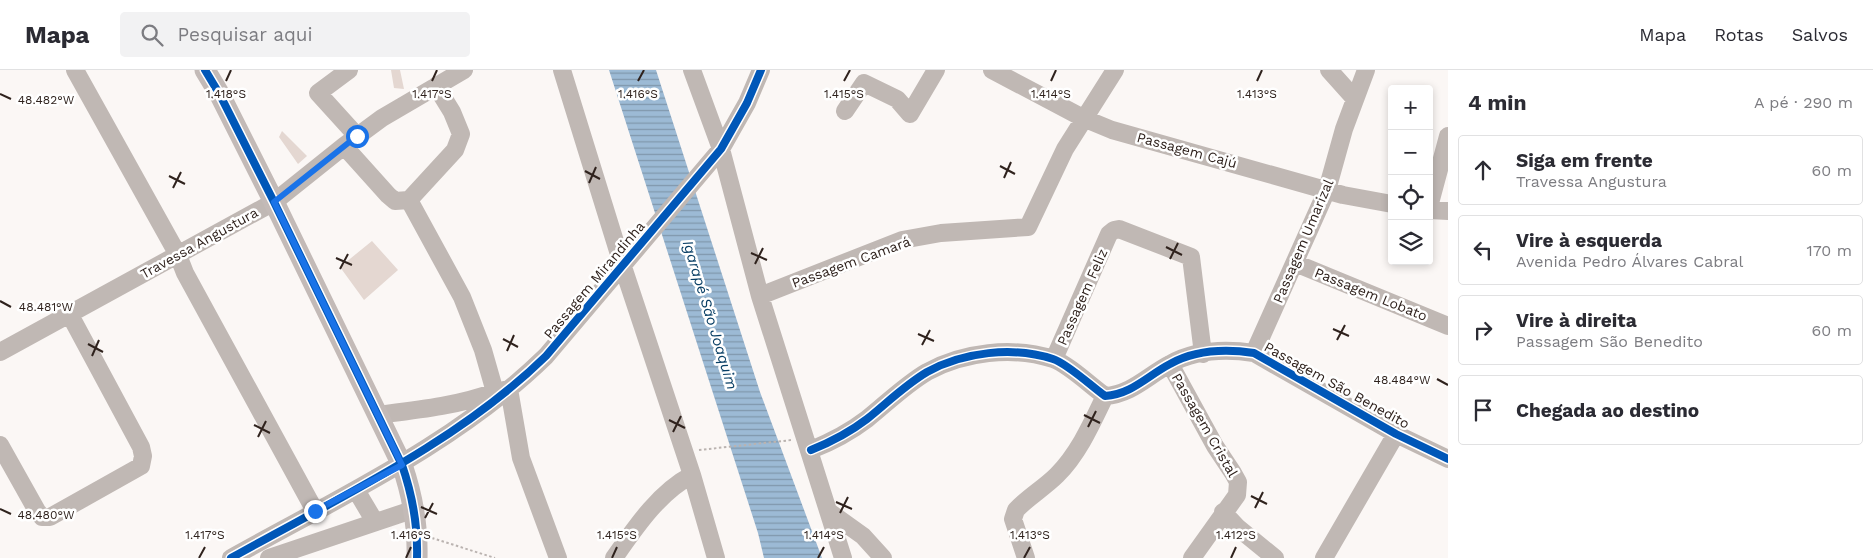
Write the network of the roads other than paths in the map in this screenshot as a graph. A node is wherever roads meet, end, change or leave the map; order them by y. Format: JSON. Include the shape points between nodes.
{"nodes":[{"id":1,"x":76,"y":70,"type":"edge"},
{"id":2,"x":205,"y":70,"type":"edge"},
{"id":3,"x":349,"y":70,"type":"edge"},
{"id":4,"x":562,"y":70,"type":"edge"},
{"id":5,"x":692,"y":70,"type":"edge"},
{"id":6,"x":761,"y":70,"type":"edge"},
{"id":7,"x":936,"y":70,"type":"edge"},
{"id":8,"x":992,"y":70,"type":"edge"},
{"id":9,"x":1115,"y":70,"type":"edge"},
{"id":10,"x":1328,"y":70,"type":"edge"},
{"id":11,"x":1366,"y":70,"type":"edge"},
{"id":12,"x":456,"y":72,"type":"edge"},
{"id":13,"x":436,"y":86,"type":"junction"},
{"id":14,"x":1355,"y":99,"type":"junction"},
{"id":15,"x":845,"y":111,"type":"dead end"},
{"id":16,"x":1083,"y":118,"type":"junction"},
{"id":17,"x":1448,"y":136,"type":"edge"},
{"id":18,"x":350,"y":141,"type":"junction"},
{"id":19,"x":718,"y":153,"type":"junction"},
{"id":20,"x":1327,"y":190,"type":"junction"},
{"id":21,"x":1433,"y":193,"type":"edge"},
{"id":22,"x":409,"y":200,"type":"junction"},
{"id":23,"x":274,"y":202,"type":"junction"},
{"id":24,"x":1388,"y":203,"type":"edge"},
{"id":25,"x":1433,"y":209,"type":"edge"},
{"id":26,"x":1448,"y":212,"type":"edge"},
{"id":27,"x":178,"y":255,"type":"junction"},
{"id":28,"x":1295,"y":263,"type":"junction"},
{"id":29,"x":622,"y":264,"type":"junction"},
{"id":30,"x":760,"y":296,"type":"junction"},
{"id":31,"x":70,"y":315,"type":"junction"},
{"id":32,"x":1448,"y":326,"type":"edge"},
{"id":33,"x":0,"y":352,"type":"edge"},
{"id":34,"x":1254,"y":353,"type":"junction"},
{"id":35,"x":1203,"y":354,"type":"junction"},
{"id":36,"x":1054,"y":359,"type":"junction"},
{"id":37,"x":1170,"y":364,"type":"junction"},
{"id":38,"x":502,"y":391,"type":"junction"},
{"id":39,"x":1105,"y":396,"type":"junction"},
{"id":40,"x":377,"y":415,"type":"junction"},
{"id":41,"x":1396,"y":434,"type":"junction"},
{"id":42,"x":0,"y":445,"type":"edge"},
{"id":43,"x":811,"y":450,"type":"junction"},
{"id":44,"x":1448,"y":459,"type":"edge"},
{"id":45,"x":402,"y":465,"type":"junction"},
{"id":46,"x":692,"y":475,"type":"junction"},
{"id":47,"x":356,"y":490,"type":"junction"},
{"id":48,"x":415,"y":510,"type":"junction"},
{"id":49,"x":315,"y":511,"type":"junction"},
{"id":50,"x":828,"y":511,"type":"junction"},
{"id":51,"x":1223,"y":512,"type":"junction"},
{"id":52,"x":375,"y":522,"type":"junction"},
{"id":53,"x":231,"y":558,"type":"edge"},
{"id":54,"x":269,"y":558,"type":"edge"},
{"id":55,"x":417,"y":558,"type":"edge"},
{"id":56,"x":558,"y":558,"type":"edge"},
{"id":57,"x":614,"y":558,"type":"edge"},
{"id":58,"x":716,"y":558,"type":"edge"},
{"id":59,"x":843,"y":558,"type":"edge"},
{"id":60,"x":883,"y":558,"type":"edge"},
{"id":61,"x":1026,"y":558,"type":"edge"},
{"id":62,"x":1192,"y":558,"type":"edge"},
{"id":63,"x":1275,"y":558,"type":"edge"},
{"id":64,"x":1324,"y":558,"type":"edge"}],
"edges":[{"from":1,"to":27,"type":"street"},
{"from":2,"to":23,"type":"main road"},
{"from":3,"to":18,"type":"street","via":[[318,93]]},
{"from":4,"to":29,"type":"street"},
{"from":5,"to":19,"type":"street"},
{"from":6,"to":19,"type":"street","name":"Passagem Mirandinha","via":[[747,103]]},
{"from":7,"to":15,"type":"street","via":[[910,114],[897,99],[864,83]]},
{"from":8,"to":16,"type":"street","name":"Passagem Cajú"},
{"from":9,"to":16,"type":"street"},
{"from":10,"to":14,"type":"street"},
{"from":11,"to":14,"type":"street","name":"Passagem Umarizal"},
{"from":12,"to":13,"type":"street","name":"Travessa Angustura"},
{"from":13,"to":18,"type":"street","name":"Travessa Angustura"},
{"from":13,"to":22,"type":"street","via":[[461,134],[455,150]]},
{"from":14,"to":20,"type":"street","name":"Passagem Umarizal"},
{"from":16,"to":20,"type":"street","name":"Passagem Cajú","via":[[1148,141]]},
{"from":16,"to":30,"type":"street","name":"Passagem Camará","via":[[1031,224],[1024,229],[941,233],[902,240]]},
{"from":17,"to":21,"type":"street"},
{"from":18,"to":22,"type":"street","via":[[388,195],[395,201]]},
{"from":18,"to":23,"type":"street","name":"Travessa Angustura"},
{"from":19,"to":29,"type":"street","name":"Passagem Mirandinha"},
{"from":19,"to":30,"type":"street"},
{"from":20,"to":24,"type":"street","name":"Passagem Cajú"},
{"from":20,"to":28,"type":"street","name":"Passagem Umarizal"},
{"from":22,"to":38,"type":"street","via":[[462,297]]},
{"from":23,"to":27,"type":"street","name":"Travessa Angustura"},
{"from":23,"to":40,"type":"main road"},
{"from":25,"to":26,"type":"street"},
{"from":27,"to":31,"type":"street","name":"Travessa Angustura"},
{"from":27,"to":49,"type":"street"},
{"from":28,"to":32,"type":"street","name":"Passagem Lobato"},
{"from":28,"to":34,"type":"street","name":"Passagem Umarizal"},
{"from":29,"to":38,"type":"street","name":"Passagem Mirandinha","via":[[546,356]]},
{"from":29,"to":46,"type":"street"},
{"from":30,"to":43,"type":"street"},
{"from":31,"to":33,"type":"street","name":"Travessa Angustura"},
{"from":31,"to":42,"type":"street","via":[[141,447],[141,466],[50,518],[42,517]]},
{"from":34,"to":35,"type":"street","name":"Passagem São Benedito"},
{"from":34,"to":41,"type":"street","name":"Passagem São Benedito"},
{"from":35,"to":36,"type":"street","name":"Passagem Feliz","via":[[1191,257],[1119,229],[1109,234]]},
{"from":35,"to":37,"type":"street","name":"Passagem São Benedito"},
{"from":36,"to":39,"type":"street"},
{"from":36,"to":43,"type":"street","via":[[1009,352],[988,353],[944,364],[901,391],[848,432]]},
{"from":37,"to":39,"type":"street","name":"Passagem São Benedito","via":[[1130,390]]},
{"from":37,"to":51,"type":"street","name":"Passagem Cristal","via":[[1238,482],[1237,495]]},
{"from":38,"to":40,"type":"street","via":[[439,407]]},
{"from":38,"to":45,"type":"street","name":"Passagem Mirandinha"},
{"from":38,"to":56,"type":"street","via":[[521,458]]},
{"from":39,"to":61,"type":"street","via":[[1069,461],[1016,510],[1013,519]]},
{"from":40,"to":45,"type":"main road"},
{"from":41,"to":44,"type":"street","name":"Passagem São Benedito"},
{"from":41,"to":64,"type":"street"},
{"from":43,"to":50,"type":"street"},
{"from":45,"to":47,"type":"street"},
{"from":45,"to":48,"type":"main road"},
{"from":46,"to":57,"type":"street","via":[[664,496]]},
{"from":46,"to":58,"type":"street"},
{"from":47,"to":49,"type":"street"},
{"from":47,"to":52,"type":"street"},
{"from":48,"to":52,"type":"street"},
{"from":48,"to":55,"type":"main road"},
{"from":49,"to":53,"type":"street"},
{"from":50,"to":59,"type":"street"},
{"from":50,"to":60,"type":"street","via":[[863,536]]},
{"from":51,"to":62,"type":"street","name":"Passagem Cristal"},
{"from":51,"to":63,"type":"street"},
{"from":52,"to":54,"type":"street"}]}
